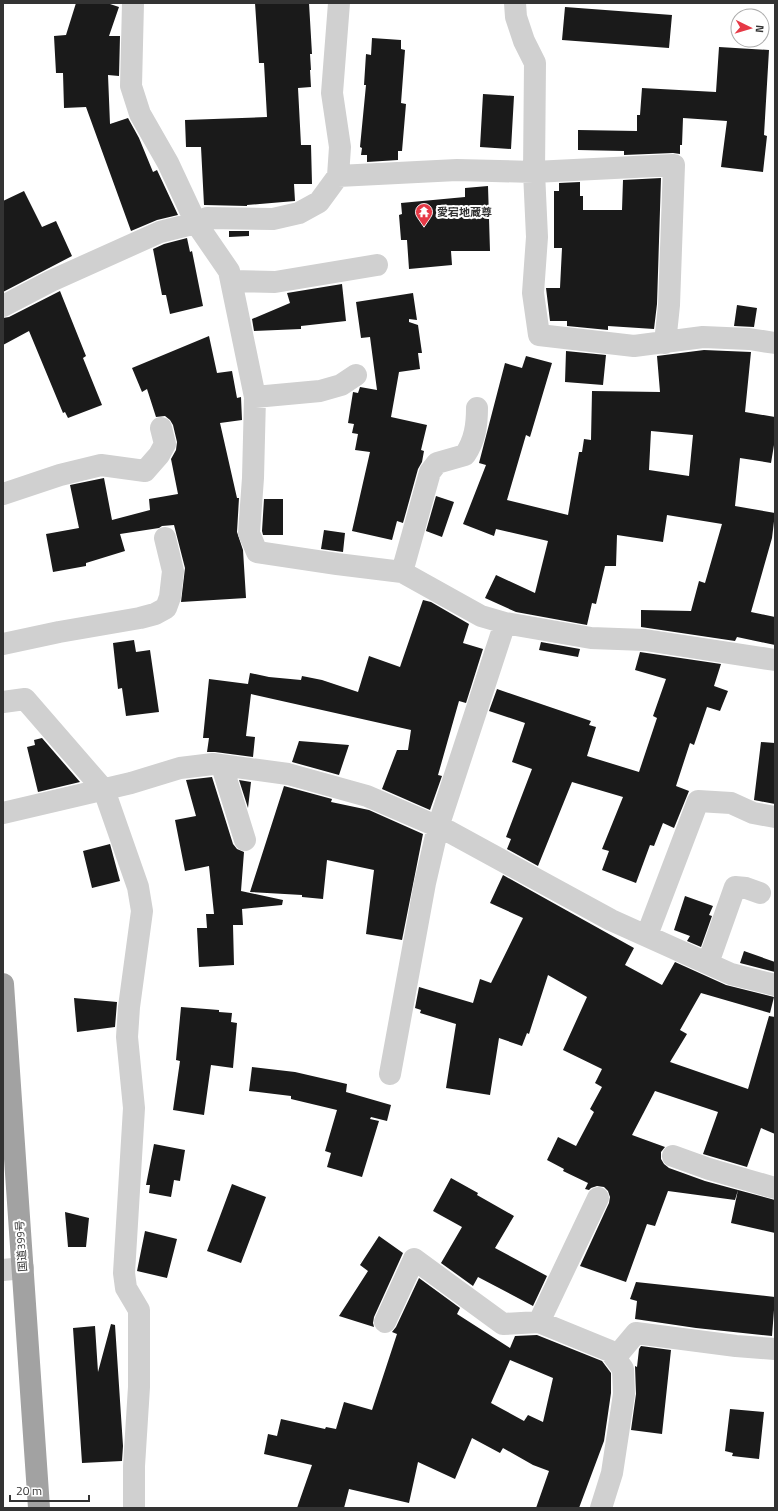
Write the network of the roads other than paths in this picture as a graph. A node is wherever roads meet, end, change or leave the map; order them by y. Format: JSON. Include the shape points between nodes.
{"nodes":[{"id":1,"x":133,"y":3,"type":"edge"},
{"id":2,"x":338,"y":3,"type":"edge"},
{"id":3,"x":515,"y":3,"type":"edge"},
{"id":4,"x":534,"y":172,"type":"junction"},
{"id":5,"x":338,"y":176,"type":"junction"},
{"id":6,"x":196,"y":223,"type":"junction"},
{"id":7,"x":377,"y":265,"type":"dead end"},
{"id":8,"x":231,"y":281,"type":"junction"},
{"id":9,"x":3,"y":306,"type":"edge"},
{"id":10,"x":775,"y":342,"type":"edge"},
{"id":11,"x":665,"y":343,"type":"junction"},
{"id":12,"x":356,"y":375,"type":"dead end"},
{"id":13,"x":255,"y":397,"type":"junction"},
{"id":14,"x":477,"y":408,"type":"dead end"},
{"id":15,"x":161,"y":428,"type":"dead end"},
{"id":16,"x":3,"y":494,"type":"edge"},
{"id":17,"x":165,"y":538,"type":"dead end"},
{"id":18,"x":402,"y":572,"type":"junction"},
{"id":19,"x":505,"y":623,"type":"junction"},
{"id":20,"x":3,"y":644,"type":"edge"},
{"id":21,"x":775,"y":660,"type":"edge"},
{"id":22,"x":3,"y":702,"type":"edge"},
{"id":23,"x":222,"y":766,"type":"junction"},
{"id":24,"x":104,"y":790,"type":"junction"},
{"id":25,"x":3,"y":814,"type":"edge"},
{"id":26,"x":775,"y":817,"type":"edge"},
{"id":27,"x":438,"y":826,"type":"junction"},
{"id":28,"x":246,"y":840,"type":"dead end"},
{"id":29,"x":760,"y":893,"type":"dead end"},
{"id":30,"x":647,"y":936,"type":"junction"},
{"id":31,"x":708,"y":963,"type":"junction"},
{"id":32,"x":3,"y":984,"type":"edge"},
{"id":33,"x":775,"y":985,"type":"edge"},
{"id":34,"x":390,"y":1074,"type":"dead end"},
{"id":35,"x":673,"y":1156,"type":"dead end"},
{"id":36,"x":775,"y":1188,"type":"edge"},
{"id":37,"x":598,"y":1198,"type":"dead end"},
{"id":38,"x":13,"y":1269,"type":"edge"},
{"id":39,"x":385,"y":1322,"type":"dead end"},
{"id":40,"x":539,"y":1322,"type":"junction"},
{"id":41,"x":775,"y":1349,"type":"edge"},
{"id":42,"x":615,"y":1358,"type":"junction"},
{"id":43,"x":39,"y":1508,"type":"edge"},
{"id":44,"x":134,"y":1508,"type":"edge"},
{"id":45,"x":601,"y":1508,"type":"edge"}],
"edges":[{"from":1,"to":6,"type":"street","via":[[131,86],[140,114],[168,163]]},
{"from":2,"to":5,"type":"street","via":[[332,93],[340,148]]},
{"from":3,"to":4,"type":"street","via":[[516,17],[534,63]]},
{"from":4,"to":5,"type":"street","via":[[457,170]]},
{"from":4,"to":11,"type":"street","via":[[537,237],[533,293],[539,335],[634,346]]},
{"from":4,"to":11,"type":"street","via":[[674,165],[669,305]]},
{"from":5,"to":6,"type":"street","via":[[319,202],[299,213],[273,219],[207,218]]},
{"from":6,"to":8,"type":"street","via":[[229,271]]},
{"from":6,"to":9,"type":"street","via":[[160,232],[51,281]]},
{"from":7,"to":8,"type":"street","via":[[275,282]]},
{"from":8,"to":13,"type":"street"},
{"from":10,"to":11,"type":"street","via":[[703,337]]},
{"from":12,"to":13,"type":"street","via":[[341,385],[320,391]]},
{"from":13,"to":18,"type":"street","via":[[249,533],[257,552]]},
{"from":14,"to":18,"type":"street","via":[[475,435],[465,455],[437,463],[430,472]]},
{"from":15,"to":16,"type":"street","via":[[165,444],[145,471],[101,465],[60,475]]},
{"from":17,"to":20,"type":"street","via":[[173,572],[166,608],[140,618]]},
{"from":18,"to":19,"type":"street","via":[[481,616]]},
{"from":19,"to":21,"type":"street","via":[[591,638],[645,640]]},
{"from":19,"to":27,"type":"street"},
{"from":22,"to":24,"type":"street","via":[[25,699]]},
{"from":23,"to":24,"type":"street","via":[[213,764],[180,768]]},
{"from":23,"to":27,"type":"street","via":[[288,774],[367,796]]},
{"from":23,"to":28,"type":"street"},
{"from":24,"to":25,"type":"street"},
{"from":24,"to":44,"type":"street","via":[[138,887],[142,911],[129,1007],[128,1037],[134,1108],[124,1273],[126,1288],[139,1310]]},
{"from":26,"to":30,"type":"street","via":[[753,813],[731,803],[698,801]]},
{"from":27,"to":30,"type":"street","via":[[611,920]]},
{"from":27,"to":34,"type":"street"},
{"from":29,"to":31,"type":"street","via":[[735,887]]},
{"from":30,"to":31,"type":"street"},
{"from":31,"to":33,"type":"street","via":[[731,974]]},
{"from":32,"to":38,"type":"highway","name":"国道399号"},
{"from":35,"to":36,"type":"street"},
{"from":37,"to":40,"type":"street"},
{"from":38,"to":43,"type":"highway","name":"国道399号"},
{"from":39,"to":40,"type":"street","via":[[414,1259],[503,1324]]},
{"from":40,"to":42,"type":"street","via":[[610,1351]]},
{"from":41,"to":42,"type":"street","via":[[636,1333]]},
{"from":42,"to":45,"type":"street","via":[[623,1369],[624,1394],[612,1473]]}]}
